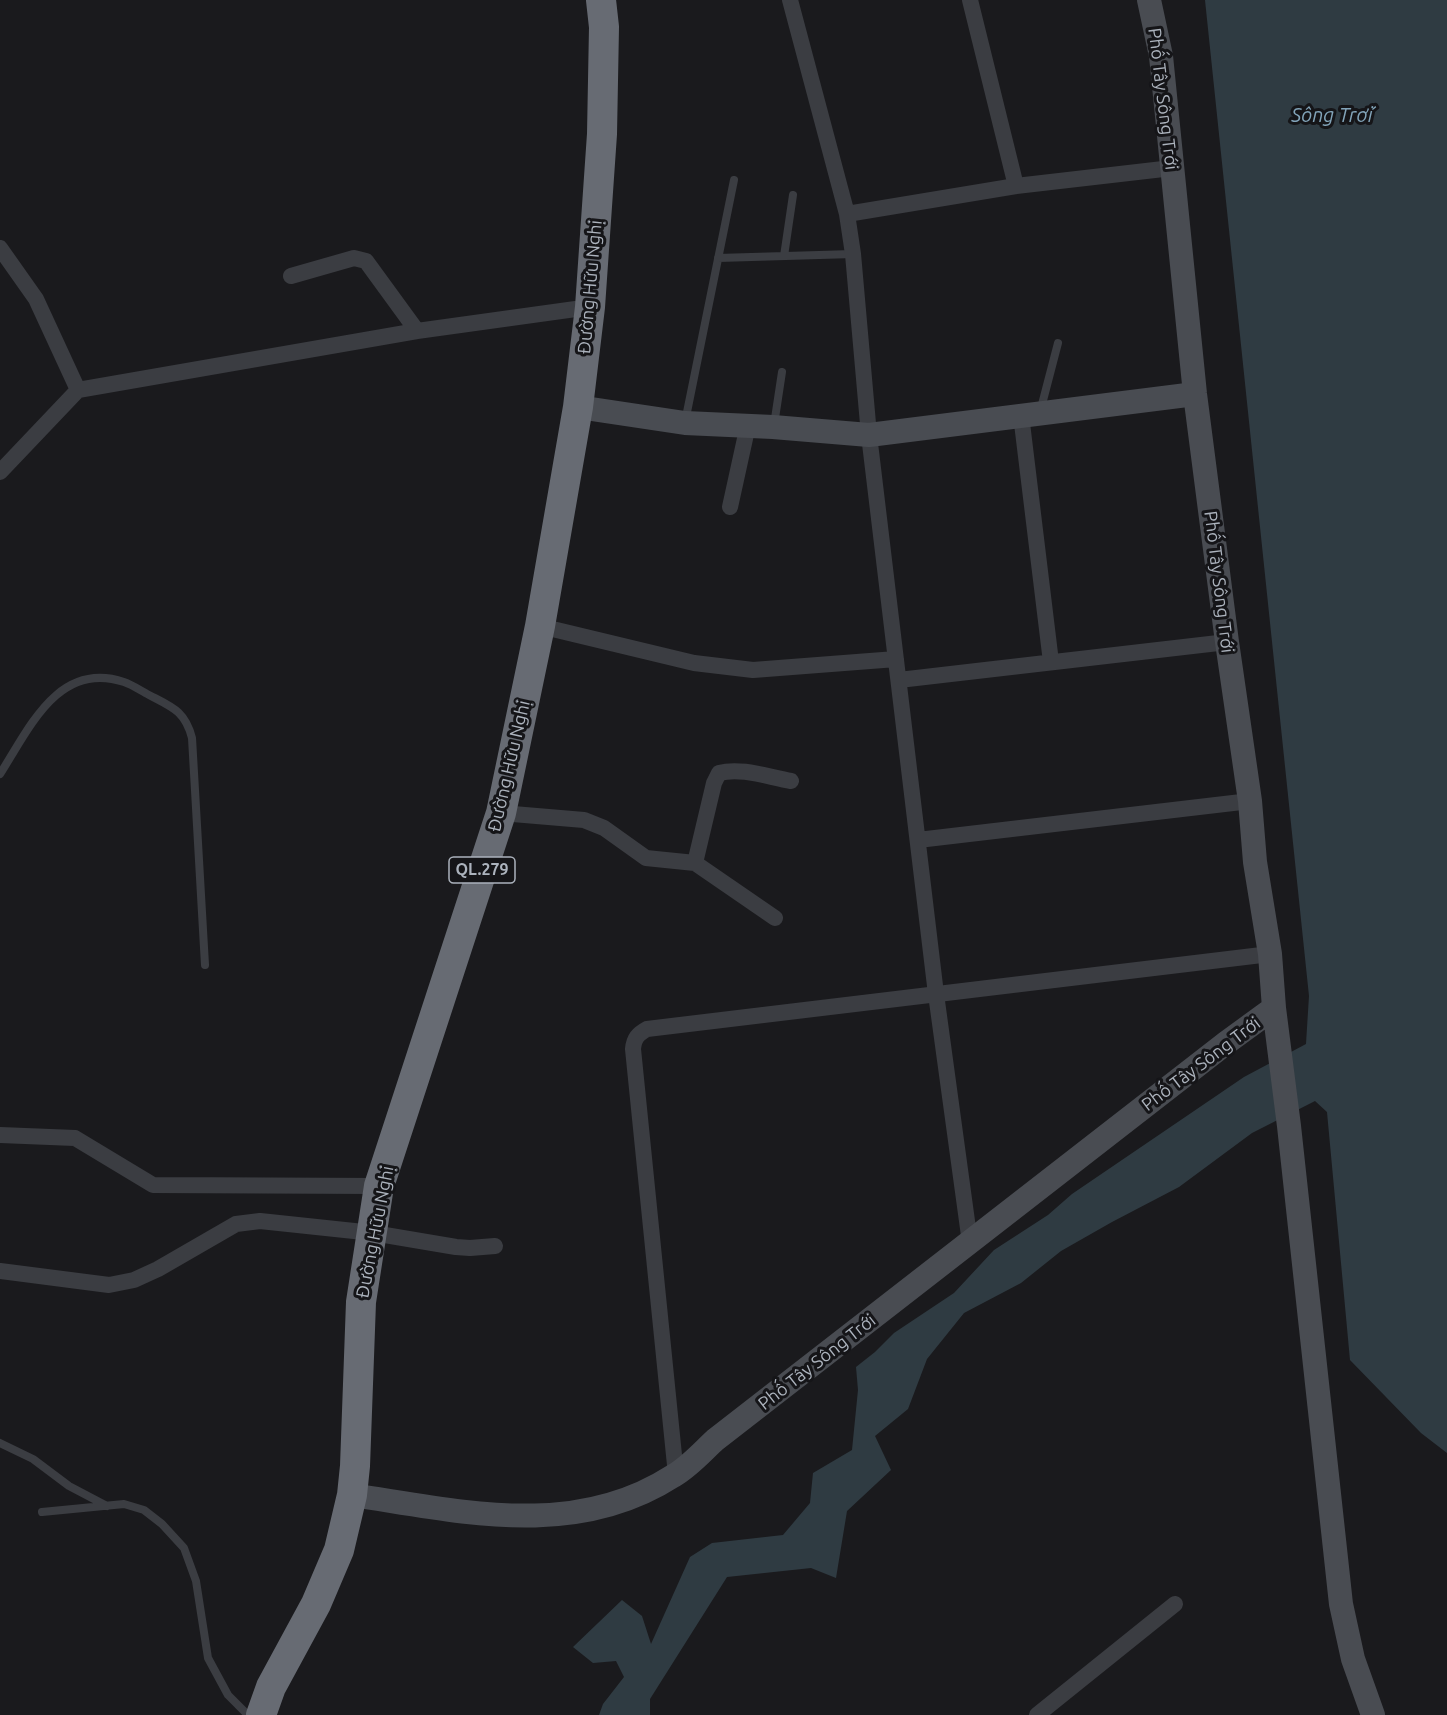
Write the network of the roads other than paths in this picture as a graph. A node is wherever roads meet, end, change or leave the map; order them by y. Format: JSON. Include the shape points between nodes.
{"nodes":[{"id":1,"x":601,"y":0,"type":"edge"},
{"id":2,"x":790,"y":0,"type":"edge"},
{"id":3,"x":970,"y":0,"type":"edge"},
{"id":4,"x":1149,"y":0,"type":"edge"},
{"id":5,"x":1172,"y":168,"type":"junction"},
{"id":6,"x":734,"y":180,"type":"dead end"},
{"id":7,"x":1016,"y":186,"type":"junction"},
{"id":8,"x":793,"y":195,"type":"dead end"},
{"id":9,"x":847,"y":214,"type":"junction"},
{"id":10,"x":0,"y":248,"type":"edge"},
{"id":11,"x":853,"y":254,"type":"junction"},
{"id":12,"x":784,"y":256,"type":"junction"},
{"id":13,"x":718,"y":258,"type":"junction"},
{"id":14,"x":291,"y":276,"type":"dead end"},
{"id":15,"x":590,"y":307,"type":"junction"},
{"id":16,"x":417,"y":331,"type":"junction"},
{"id":17,"x":1058,"y":343,"type":"dead end"},
{"id":18,"x":782,"y":372,"type":"dead end"},
{"id":19,"x":78,"y":390,"type":"junction"},
{"id":20,"x":1195,"y":394,"type":"junction"},
{"id":21,"x":578,"y":406,"type":"junction"},
{"id":22,"x":1030,"y":414,"type":"junction"},
{"id":23,"x":684,"y":423,"type":"junction"},
{"id":24,"x":747,"y":425,"type":"junction"},
{"id":25,"x":773,"y":427,"type":"junction"},
{"id":26,"x":869,"y":435,"type":"junction"},
{"id":27,"x":5,"y":464,"type":"edge"},
{"id":28,"x":730,"y":507,"type":"dead end"},
{"id":29,"x":540,"y":626,"type":"junction"},
{"id":30,"x":1227,"y":642,"type":"junction"},
{"id":31,"x":896,"y":659,"type":"junction"},
{"id":32,"x":1051,"y":662,"type":"junction"},
{"id":33,"x":899,"y":680,"type":"junction"},
{"id":34,"x":0,"y":774,"type":"edge"},
{"id":35,"x":790,"y":781,"type":"dead end"},
{"id":36,"x":1250,"y":801,"type":"junction"},
{"id":37,"x":501,"y":813,"type":"junction"},
{"id":38,"x":918,"y":840,"type":"junction"},
{"id":39,"x":695,"y":863,"type":"junction"},
{"id":40,"x":776,"y":918,"type":"dead end"},
{"id":41,"x":1270,"y":954,"type":"junction"},
{"id":42,"x":205,"y":965,"type":"dead end"},
{"id":43,"x":936,"y":994,"type":"junction"},
{"id":44,"x":1274,"y":1008,"type":"junction"},
{"id":45,"x":0,"y":1135,"type":"edge"},
{"id":46,"x":379,"y":1186,"type":"junction"},
{"id":47,"x":373,"y":1233,"type":"junction"},
{"id":48,"x":970,"y":1243,"type":"junction"},
{"id":49,"x":495,"y":1245,"type":"dead end"},
{"id":50,"x":0,"y":1271,"type":"edge"},
{"id":51,"x":0,"y":1443,"type":"edge"},
{"id":52,"x":676,"y":1475,"type":"junction"},
{"id":53,"x":352,"y":1495,"type":"junction"},
{"id":54,"x":108,"y":1506,"type":"junction"},
{"id":55,"x":42,"y":1512,"type":"dead end"},
{"id":56,"x":1175,"y":1604,"type":"dead end"},
{"id":57,"x":1369,"y":1714,"type":"edge"},
{"id":58,"x":248,"y":1715,"type":"edge"},
{"id":59,"x":261,"y":1715,"type":"edge"},
{"id":60,"x":1037,"y":1715,"type":"edge"}],
"edges":[{"from":1,"to":15,"type":"highway","name":"Đường Hữu Nghị","number":"QL.279","via":[[602,134]]},
{"from":2,"to":9,"type":"street"},
{"from":3,"to":7,"type":"street"},
{"from":4,"to":5,"type":"street","name":"Phố Tây Sông Trới","via":[[1161,56]]},
{"from":5,"to":7,"type":"street"},
{"from":5,"to":20,"type":"street","name":"Phố Tây Sông Trới"},
{"from":6,"to":13,"type":"lane"},
{"from":7,"to":9,"type":"street"},
{"from":8,"to":12,"type":"lane"},
{"from":9,"to":11,"type":"street"},
{"from":10,"to":19,"type":"street","via":[[36,299]]},
{"from":11,"to":12,"type":"lane"},
{"from":11,"to":26,"type":"street"},
{"from":12,"to":13,"type":"lane"},
{"from":13,"to":23,"type":"lane"},
{"from":14,"to":16,"type":"street","via":[[362,258]]},
{"from":15,"to":16,"type":"street"},
{"from":15,"to":21,"type":"highway","name":"Đường Hữu Nghị","number":"QL.279"},
{"from":16,"to":19,"type":"street"},
{"from":17,"to":22,"type":"lane"},
{"from":18,"to":25,"type":"lane"},
{"from":19,"to":27,"type":"street"},
{"from":20,"to":22,"type":"street"},
{"from":20,"to":30,"type":"street","name":"Phố Tây Sông Trới"},
{"from":21,"to":23,"type":"street"},
{"from":21,"to":29,"type":"highway","name":"Đường Hữu Nghị","number":"QL.279"},
{"from":22,"to":26,"type":"street"},
{"from":22,"to":32,"type":"street"},
{"from":23,"to":24,"type":"street"},
{"from":24,"to":25,"type":"street"},
{"from":24,"to":28,"type":"street"},
{"from":25,"to":26,"type":"street"},
{"from":26,"to":31,"type":"street"},
{"from":29,"to":31,"type":"street","via":[[694,663],[753,670]]},
{"from":29,"to":37,"type":"highway","name":"Đường Hữu Nghị","number":"QL.279"},
{"from":30,"to":32,"type":"street"},
{"from":30,"to":36,"type":"street","name":"Phố Tây Sông Trới"},
{"from":31,"to":33,"type":"street"},
{"from":32,"to":33,"type":"street"},
{"from":33,"to":38,"type":"street"},
{"from":34,"to":42,"type":"lane","via":[[47,703],[74,683],[107,678],[126,682],[178,710],[188,723],[192,738]]},
{"from":35,"to":39,"type":"street","via":[[745,772],[719,773]]},
{"from":36,"to":38,"type":"street"},
{"from":36,"to":41,"type":"street","name":"Phố Tây Sông Trới"},
{"from":37,"to":39,"type":"street","via":[[584,820],[604,828],[646,858]]},
{"from":37,"to":46,"type":"highway","name":"Đường Hữu Nghị","number":"QL.279"},
{"from":38,"to":43,"type":"street"},
{"from":39,"to":40,"type":"street"},
{"from":41,"to":43,"type":"street"},
{"from":41,"to":44,"type":"street","name":"Phố Tây Sông Trới"},
{"from":43,"to":48,"type":"street"},
{"from":43,"to":52,"type":"street","via":[[647,1029],[634,1040]]},
{"from":44,"to":48,"type":"street","name":"Phố Tây Sông Trới"},
{"from":44,"to":57,"type":"street","via":[[1341,1604]]},
{"from":45,"to":46,"type":"street","via":[[75,1138],[153,1185]]},
{"from":46,"to":47,"type":"highway","name":"Đường Hữu Nghị","number":"QL.279"},
{"from":47,"to":49,"type":"street","via":[[456,1247]]},
{"from":47,"to":50,"type":"street","via":[[260,1221],[236,1224],[158,1269],[134,1280],[109,1285]]},
{"from":47,"to":53,"type":"highway","name":"Đường Hữu Nghị","number":"QL.279","via":[[361,1302]]},
{"from":48,"to":52,"type":"street","name":"Phố Tây Sông Trới","via":[[715,1440]]},
{"from":51,"to":54,"type":"lane"},
{"from":52,"to":53,"type":"street","name":"Phố Tây Sông Trới","via":[[614,1504],[548,1516],[482,1515]]},
{"from":53,"to":59,"type":"highway","name":"Đường Hữu Nghị","number":"QL.279","via":[[339,1550]]},
{"from":54,"to":55,"type":"lane"},
{"from":54,"to":58,"type":"lane","via":[[124,1504],[144,1510],[184,1548],[196,1581],[208,1658],[228,1695]]},
{"from":56,"to":60,"type":"street"}]}
